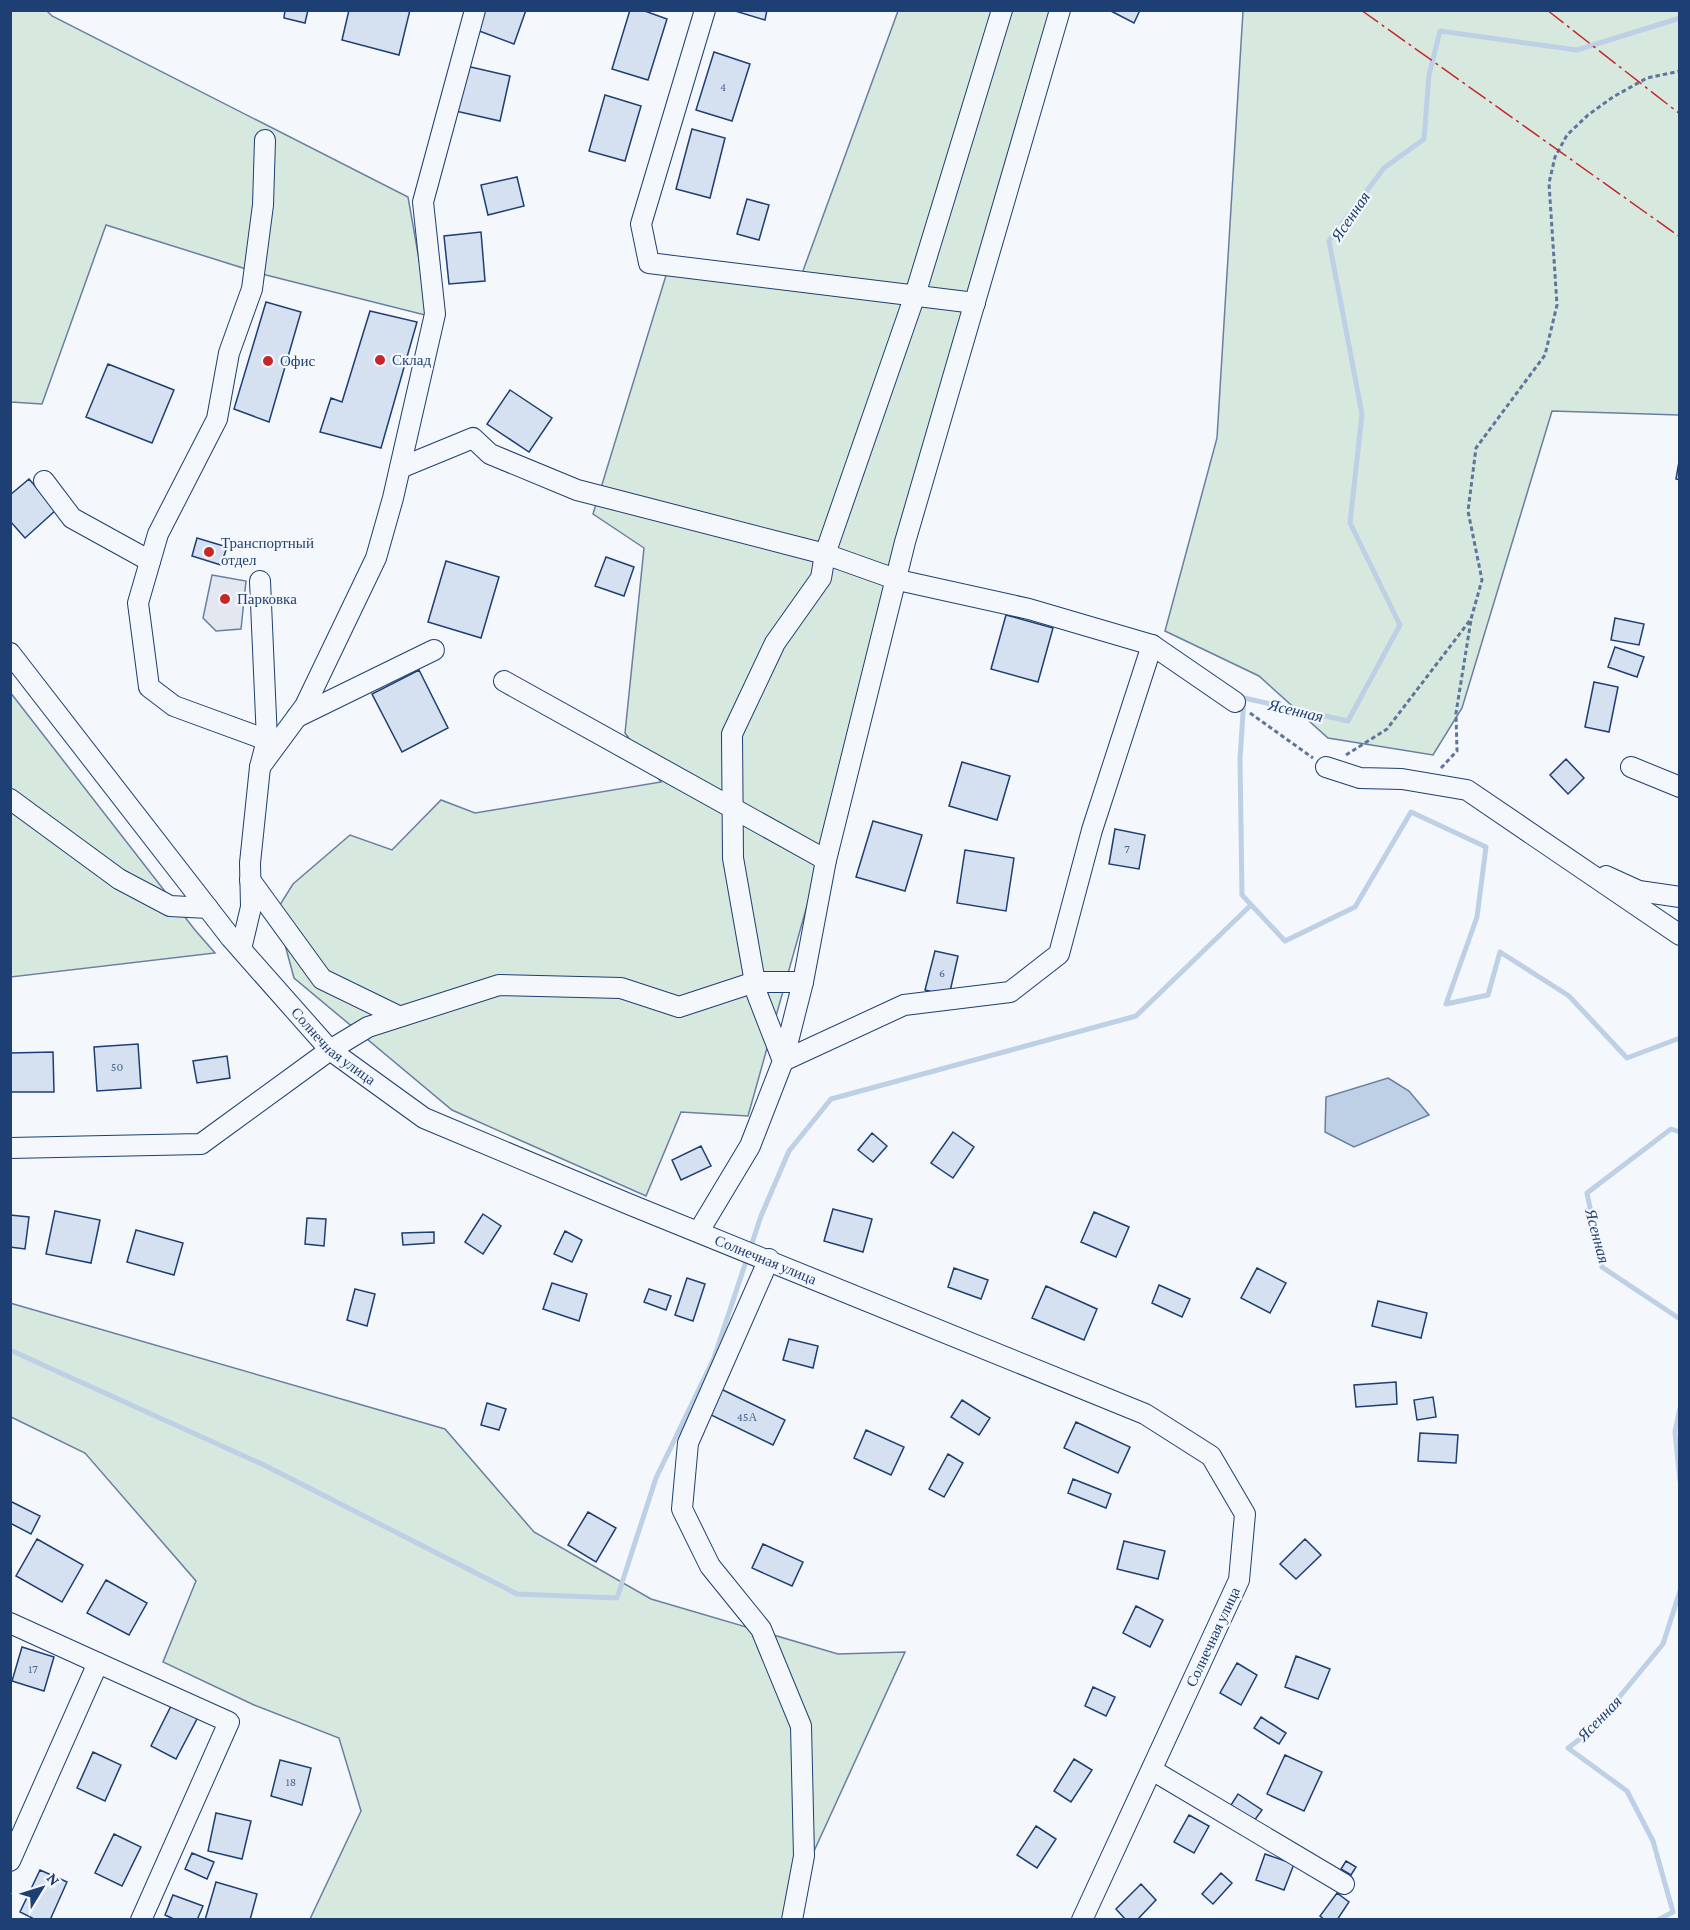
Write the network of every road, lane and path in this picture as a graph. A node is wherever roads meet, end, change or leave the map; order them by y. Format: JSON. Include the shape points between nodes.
{"nodes":[{"id":1,"x":475,"y":10,"type":"edge"},
{"id":2,"x":705,"y":10,"type":"edge"},
{"id":3,"x":1002,"y":10,"type":"edge"},
{"id":4,"x":1060,"y":10,"type":"edge"},
{"id":5,"x":1680,"y":71,"type":"edge"},
{"id":6,"x":266,"y":140,"type":"dead end"},
{"id":7,"x":915,"y":295,"type":"junction"},
{"id":8,"x":975,"y":303,"type":"junction"},
{"id":9,"x":400,"y":468,"type":"junction"},
{"id":10,"x":44,"y":481,"type":"dead end"},
{"id":11,"x":825,"y":554,"type":"junction"},
{"id":12,"x":150,"y":561,"type":"junction"},
{"id":13,"x":898,"y":579,"type":"junction"},
{"id":14,"x":260,"y":581,"type":"dead end"},
{"id":15,"x":1472,"y":619,"type":"junction"},
{"id":16,"x":1152,"y":645,"type":"junction"},
{"id":17,"x":434,"y":650,"type":"dead end"},
{"id":18,"x":10,"y":653,"type":"edge"},
{"id":19,"x":504,"y":681,"type":"dead end"},
{"id":20,"x":1235,"y":702,"type":"dead end"},
{"id":21,"x":1252,"y":714,"type":"dead end"},
{"id":22,"x":297,"y":717,"type":"junction"},
{"id":23,"x":267,"y":740,"type":"junction"},
{"id":24,"x":260,"y":767,"type":"junction"},
{"id":25,"x":1326,"y":767,"type":"junction"},
{"id":26,"x":1631,"y":767,"type":"dead end"},
{"id":27,"x":1440,"y":770,"type":"dead end"},
{"id":28,"x":1680,"y":787,"type":"edge"},
{"id":29,"x":10,"y":799,"type":"edge"},
{"id":30,"x":733,"y":809,"type":"junction"},
{"id":31,"x":1560,"y":855,"type":"junction"},
{"id":32,"x":826,"y":860,"type":"junction"},
{"id":33,"x":250,"y":880,"type":"junction"},
{"id":34,"x":1680,"y":897,"type":"edge"},
{"id":35,"x":208,"y":908,"type":"junction"},
{"id":36,"x":1680,"y":935,"type":"edge"},
{"id":37,"x":241,"y":950,"type":"junction"},
{"id":38,"x":755,"y":982,"type":"junction"},
{"id":39,"x":803,"y":982,"type":"junction"},
{"id":40,"x":398,"y":1016,"type":"junction"},
{"id":41,"x":330,"y":1050,"type":"junction"},
{"id":42,"x":783,"y":1061,"type":"junction"},
{"id":43,"x":10,"y":1148,"type":"edge"},
{"id":44,"x":699,"y":1231,"type":"junction"},
{"id":45,"x":769,"y":1259,"type":"junction"},
{"id":46,"x":10,"y":1623,"type":"edge"},
{"id":47,"x":98,"y":1663,"type":"junction"},
{"id":48,"x":1152,"y":1770,"type":"junction"},
{"id":49,"x":10,"y":1861,"type":"edge"},
{"id":50,"x":1344,"y":1884,"type":"dead end"},
{"id":51,"x":141,"y":1920,"type":"edge"},
{"id":52,"x":792,"y":1920,"type":"edge"},
{"id":53,"x":1083,"y":1920,"type":"edge"}],
"edges":[{"from":1,"to":9,"type":"street","via":[[423,202],[435,314]]},
{"from":2,"to":7,"type":"street","via":[[640,224],[649,263]]},
{"from":3,"to":7,"type":"street"},
{"from":4,"to":8,"type":"street"},
{"from":5,"to":15,"type":"path","via":[[1647,78],[1613,97],[1568,135],[1555,157],[1549,183],[1557,305],[1545,355],[1476,448],[1468,511],[1482,580]]},
{"from":6,"to":12,"type":"street","via":[[263,205],[252,289],[229,353],[217,419],[158,534]]},
{"from":7,"to":8,"type":"street"},
{"from":7,"to":11,"type":"street"},
{"from":8,"to":13,"type":"street","via":[[905,542]]},
{"from":9,"to":11,"type":"street","via":[[473,438],[490,453],[577,490]]},
{"from":9,"to":22,"type":"street","via":[[376,558]]},
{"from":10,"to":12,"type":"street","via":[[72,518]]},
{"from":11,"to":13,"type":"street"},
{"from":11,"to":30,"type":"street","via":[[821,578],[775,643],[732,734]]},
{"from":12,"to":23,"type":"street","via":[[138,603],[149,687],[174,706]]},
{"from":13,"to":16,"type":"street","via":[[1029,609]]},
{"from":13,"to":32,"type":"street"},
{"from":14,"to":23,"type":"street"},
{"from":15,"to":25,"type":"path","via":[[1387,729]]},
{"from":15,"to":27,"type":"path","via":[[1456,713],[1457,751]]},
{"from":16,"to":20,"type":"street"},
{"from":16,"to":42,"type":"street","via":[[1092,830],[1059,954],[1010,992],[904,1005]]},
{"from":17,"to":22,"type":"street"},
{"from":18,"to":35,"type":"street","name":"Солнечная улица"},
{"from":19,"to":30,"type":"street"},
{"from":21,"to":25,"type":"path"},
{"from":22,"to":24,"type":"street"},
{"from":23,"to":24,"type":"street"},
{"from":24,"to":33,"type":"street"},
{"from":25,"to":31,"type":"street","via":[[1360,778],[1402,778],[1467,790]]},
{"from":26,"to":28,"type":"street"},
{"from":29,"to":35,"type":"street","via":[[118,879],[170,906]]},
{"from":30,"to":32,"type":"street"},
{"from":30,"to":38,"type":"street","via":[[733,858]]},
{"from":31,"to":34,"type":"street","via":[[1639,891]]},
{"from":31,"to":36,"type":"street"},
{"from":32,"to":39,"type":"street"},
{"from":33,"to":37,"type":"street","via":[[251,907]]},
{"from":33,"to":40,"type":"street","via":[[322,979]]},
{"from":35,"to":37,"type":"street","name":"Солнечная улица"},
{"from":37,"to":41,"type":"street","name":"Солнечная улица"},
{"from":38,"to":39,"type":"street"},
{"from":38,"to":40,"type":"street","via":[[679,1007],[621,988],[499,985]]},
{"from":38,"to":42,"type":"street"},
{"from":39,"to":42,"type":"street"},
{"from":40,"to":41,"type":"street","via":[[368,1027]]},
{"from":41,"to":43,"type":"street","via":[[201,1144]]},
{"from":41,"to":44,"type":"street","name":"Солнечная улица","via":[[424,1118]]},
{"from":42,"to":44,"type":"street","via":[[750,1146]]},
{"from":44,"to":45,"type":"street","name":"Солнечная улица"},
{"from":45,"to":48,"type":"street","name":"Солнечная улица","via":[[1145,1414],[1211,1456],[1245,1514],[1239,1580]]},
{"from":45,"to":52,"type":"street","via":[[688,1443],[682,1509],[710,1566],[761,1629],[801,1726],[804,1856]]},
{"from":46,"to":47,"type":"street"},
{"from":47,"to":49,"type":"street"},
{"from":47,"to":51,"type":"street","via":[[229,1722]]},
{"from":48,"to":50,"type":"street"},
{"from":48,"to":53,"type":"street","name":"Солнечная улица"}]}
